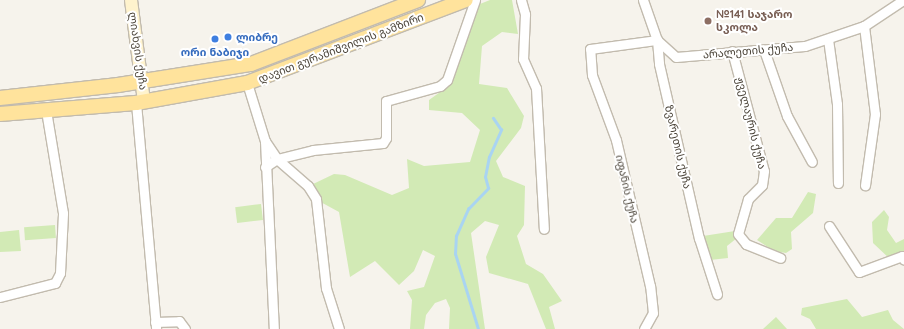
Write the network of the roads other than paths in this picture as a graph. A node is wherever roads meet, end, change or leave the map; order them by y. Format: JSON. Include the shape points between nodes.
{"nodes":[{"id":1,"x":131,"y":0,"type":"edge"},
{"id":2,"x":418,"y":0,"type":"edge"},
{"id":3,"x":466,"y":0,"type":"edge"},
{"id":4,"x":475,"y":0,"type":"edge"},
{"id":5,"x":521,"y":0,"type":"edge"},
{"id":6,"x":643,"y":0,"type":"edge"},
{"id":7,"x":903,"y":0,"type":"edge"},
{"id":8,"x":864,"y":26,"type":"junction"},
{"id":9,"x":828,"y":39,"type":"junction"},
{"id":10,"x":657,"y":40,"type":"junction"},
{"id":11,"x":764,"y":50,"type":"junction"},
{"id":12,"x":732,"y":51,"type":"junction"},
{"id":13,"x":143,"y":81,"type":"junction"},
{"id":14,"x":248,"y":83,"type":"junction"},
{"id":15,"x":0,"y":98,"type":"edge"},
{"id":16,"x":140,"y":102,"type":"junction"},
{"id":17,"x":46,"y":110,"type":"junction"},
{"id":18,"x":0,"y":114,"type":"edge"},
{"id":19,"x":265,"y":141,"type":"junction"},
{"id":20,"x":277,"y":159,"type":"junction"},
{"id":21,"x":812,"y":162,"type":"dead end"},
{"id":22,"x":265,"y":167,"type":"junction"},
{"id":23,"x":838,"y":183,"type":"dead end"},
{"id":24,"x":865,"y":185,"type":"dead end"},
{"id":25,"x":829,"y":226,"type":"dead end"},
{"id":26,"x":544,"y":229,"type":"dead end"},
{"id":27,"x":780,"y":258,"type":"dead end"},
{"id":28,"x":904,"y":260,"type":"edge"},
{"id":29,"x":717,"y":294,"type":"dead end"},
{"id":30,"x":0,"y":297,"type":"edge"},
{"id":31,"x":156,"y":325,"type":"edge"},
{"id":32,"x":185,"y":329,"type":"edge"},
{"id":33,"x":274,"y":329,"type":"edge"},
{"id":34,"x":339,"y":329,"type":"edge"},
{"id":35,"x":644,"y":329,"type":"edge"}],
"edges":[{"from":1,"to":13,"type":"street","name":"ლიახვის ქუჩა"},
{"from":2,"to":13,"type":"main road","name":"დავით გურამიშვილის გამზირი","via":[[251,64]]},
{"from":3,"to":14,"type":"main road","name":"დავით გურამიშვილის გამზირი"},
{"from":4,"to":20,"type":"street","via":[[447,80],[440,86],[386,101],[386,138],[383,143],[313,150]]},
{"from":5,"to":26,"type":"street","via":[[525,14],[523,59],[536,88]]},
{"from":6,"to":10,"type":"street","name":"ზვარეთის ქუჩა"},
{"from":7,"to":8,"type":"street","name":"არალეთის ქუჩა"},
{"from":8,"to":9,"type":"street","name":"არალეთის ქუჩა"},
{"from":8,"to":24,"type":"street","via":[[875,114]]},
{"from":9,"to":11,"type":"street","name":"არალეთის ქუჩა"},
{"from":9,"to":23,"type":"street","via":[[837,104]]},
{"from":10,"to":12,"type":"street","name":"არალეთის ქუჩა","via":[[676,57]]},
{"from":10,"to":29,"type":"street","name":"ზვარეთის ქუჩა","via":[[658,64],[697,230]]},
{"from":10,"to":35,"type":"street","name":"იფანის ქუჩა","via":[[590,49],[592,75],[616,140],[650,286],[653,313]]},
{"from":11,"to":12,"type":"street","name":"არალეთის ქუჩა"},
{"from":11,"to":21,"type":"street","via":[[787,116]]},
{"from":12,"to":27,"type":"street","name":"ჟველაურის ქუჩა","via":[[764,171],[762,185],[748,198],[738,234],[746,244]]},
{"from":13,"to":15,"type":"main road","name":"დავით გურამიშვილის გამზირი"},
{"from":13,"to":16,"type":"street","name":"ლიახვის ქუჩა"},
{"from":14,"to":16,"type":"main road","name":"დავით გურამიშვილის გამზირი"},
{"from":14,"to":19,"type":"street"},
{"from":16,"to":17,"type":"main road","name":"დავით გურამიშვილის გამზირი"},
{"from":16,"to":31,"type":"street"},
{"from":17,"to":18,"type":"main road","name":"დავით გურამიშვილის გამზირი"},
{"from":17,"to":30,"type":"street","via":[[63,213],[60,273],[55,283]]},
{"from":19,"to":20,"type":"street"},
{"from":19,"to":22,"type":"street"},
{"from":20,"to":22,"type":"street"},
{"from":20,"to":34,"type":"street","via":[[308,186],[316,200],[326,288]]},
{"from":22,"to":33,"type":"street"},
{"from":25,"to":28,"type":"street","via":[[859,272],[902,256]]},
{"from":31,"to":32,"type":"street","via":[[179,321]]}]}
